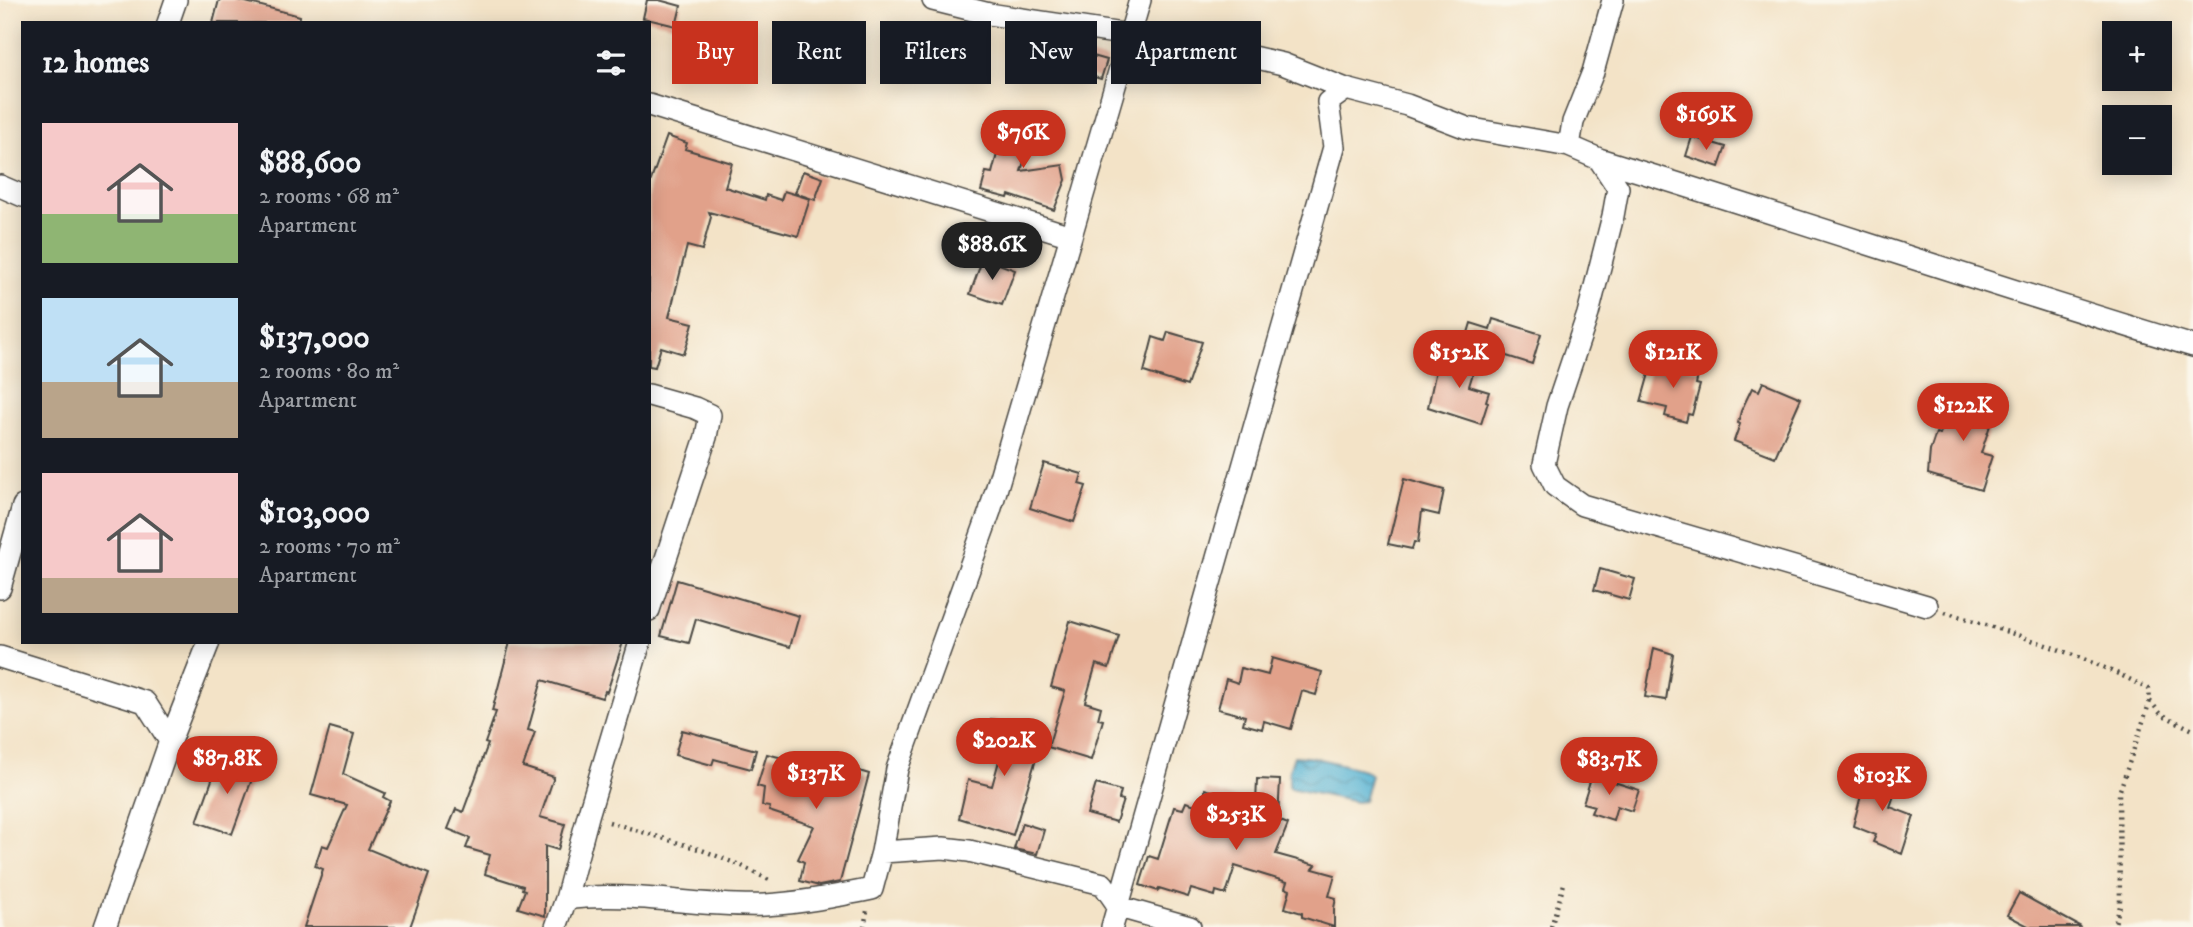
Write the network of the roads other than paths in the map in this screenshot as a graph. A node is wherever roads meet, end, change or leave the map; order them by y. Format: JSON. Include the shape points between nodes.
{"nodes":[{"id":1,"x":176,"y":0,"type":"edge"},
{"id":2,"x":933,"y":0,"type":"edge"},
{"id":3,"x":1140,"y":0,"type":"edge"},
{"id":4,"x":1612,"y":0,"type":"edge"},
{"id":5,"x":169,"y":21,"type":"edge"},
{"id":6,"x":1134,"y":21,"type":"edge"},
{"id":7,"x":1111,"y":33,"type":"edge"},
{"id":8,"x":1261,"y":60,"type":"edge"},
{"id":9,"x":1115,"y":84,"type":"edge"},
{"id":10,"x":1346,"y":89,"type":"junction"},
{"id":11,"x":651,"y":106,"type":"edge"},
{"id":12,"x":1569,"y":146,"type":"junction"},
{"id":13,"x":1599,"y":159,"type":"junction"},
{"id":14,"x":0,"y":186,"type":"edge"},
{"id":15,"x":21,"y":196,"type":"edge"},
{"id":16,"x":1071,"y":236,"type":"junction"},
{"id":17,"x":2193,"y":346,"type":"edge"},
{"id":18,"x":651,"y":396,"type":"edge"},
{"id":19,"x":21,"y":513,"type":"edge"},
{"id":20,"x":0,"y":588,"type":"edge"},
{"id":21,"x":651,"y":604,"type":"edge"},
{"id":22,"x":1927,"y":606,"type":"road end"},
{"id":23,"x":208,"y":644,"type":"edge"},
{"id":24,"x":639,"y":644,"type":"edge"},
{"id":25,"x":0,"y":657,"type":"edge"},
{"id":26,"x":170,"y":741,"type":"junction"},
{"id":27,"x":882,"y":852,"type":"junction"},
{"id":28,"x":566,"y":899,"type":"junction"},
{"id":29,"x":1115,"y":917,"type":"edge"},
{"id":30,"x":105,"y":927,"type":"edge"},
{"id":31,"x":556,"y":927,"type":"edge"},
{"id":32,"x":1191,"y":927,"type":"edge"}],
"edges":[{"from":1,"to":5,"type":"street"},
{"from":2,"to":7,"type":"street","via":[[989,14]]},
{"from":3,"to":6,"type":"street"},
{"from":4,"to":12,"type":"street"},
{"from":8,"to":10,"type":"street"},
{"from":9,"to":16,"type":"street"},
{"from":10,"to":12,"type":"street","via":[[1467,128]]},
{"from":10,"to":29,"type":"street","via":[[1328,102],[1334,147]]},
{"from":11,"to":16,"type":"street"},
{"from":12,"to":13,"type":"street"},
{"from":13,"to":17,"type":"street"},
{"from":13,"to":22,"type":"street","via":[[1618,188],[1588,314],[1548,441],[1544,464],[1555,486],[1582,505]]},
{"from":14,"to":15,"type":"street"},
{"from":16,"to":27,"type":"street","via":[[990,511],[897,769]]},
{"from":18,"to":21,"type":"street","via":[[710,415]]},
{"from":19,"to":20,"type":"street"},
{"from":23,"to":26,"type":"street"},
{"from":24,"to":28,"type":"street"},
{"from":25,"to":26,"type":"street","via":[[145,702]]},
{"from":26,"to":30,"type":"street"},
{"from":27,"to":28,"type":"street","via":[[872,889],[821,899],[764,905],[597,895]]},
{"from":27,"to":29,"type":"street","via":[[969,851],[1103,884]]},
{"from":28,"to":31,"type":"street"},
{"from":29,"to":32,"type":"street"}]}
